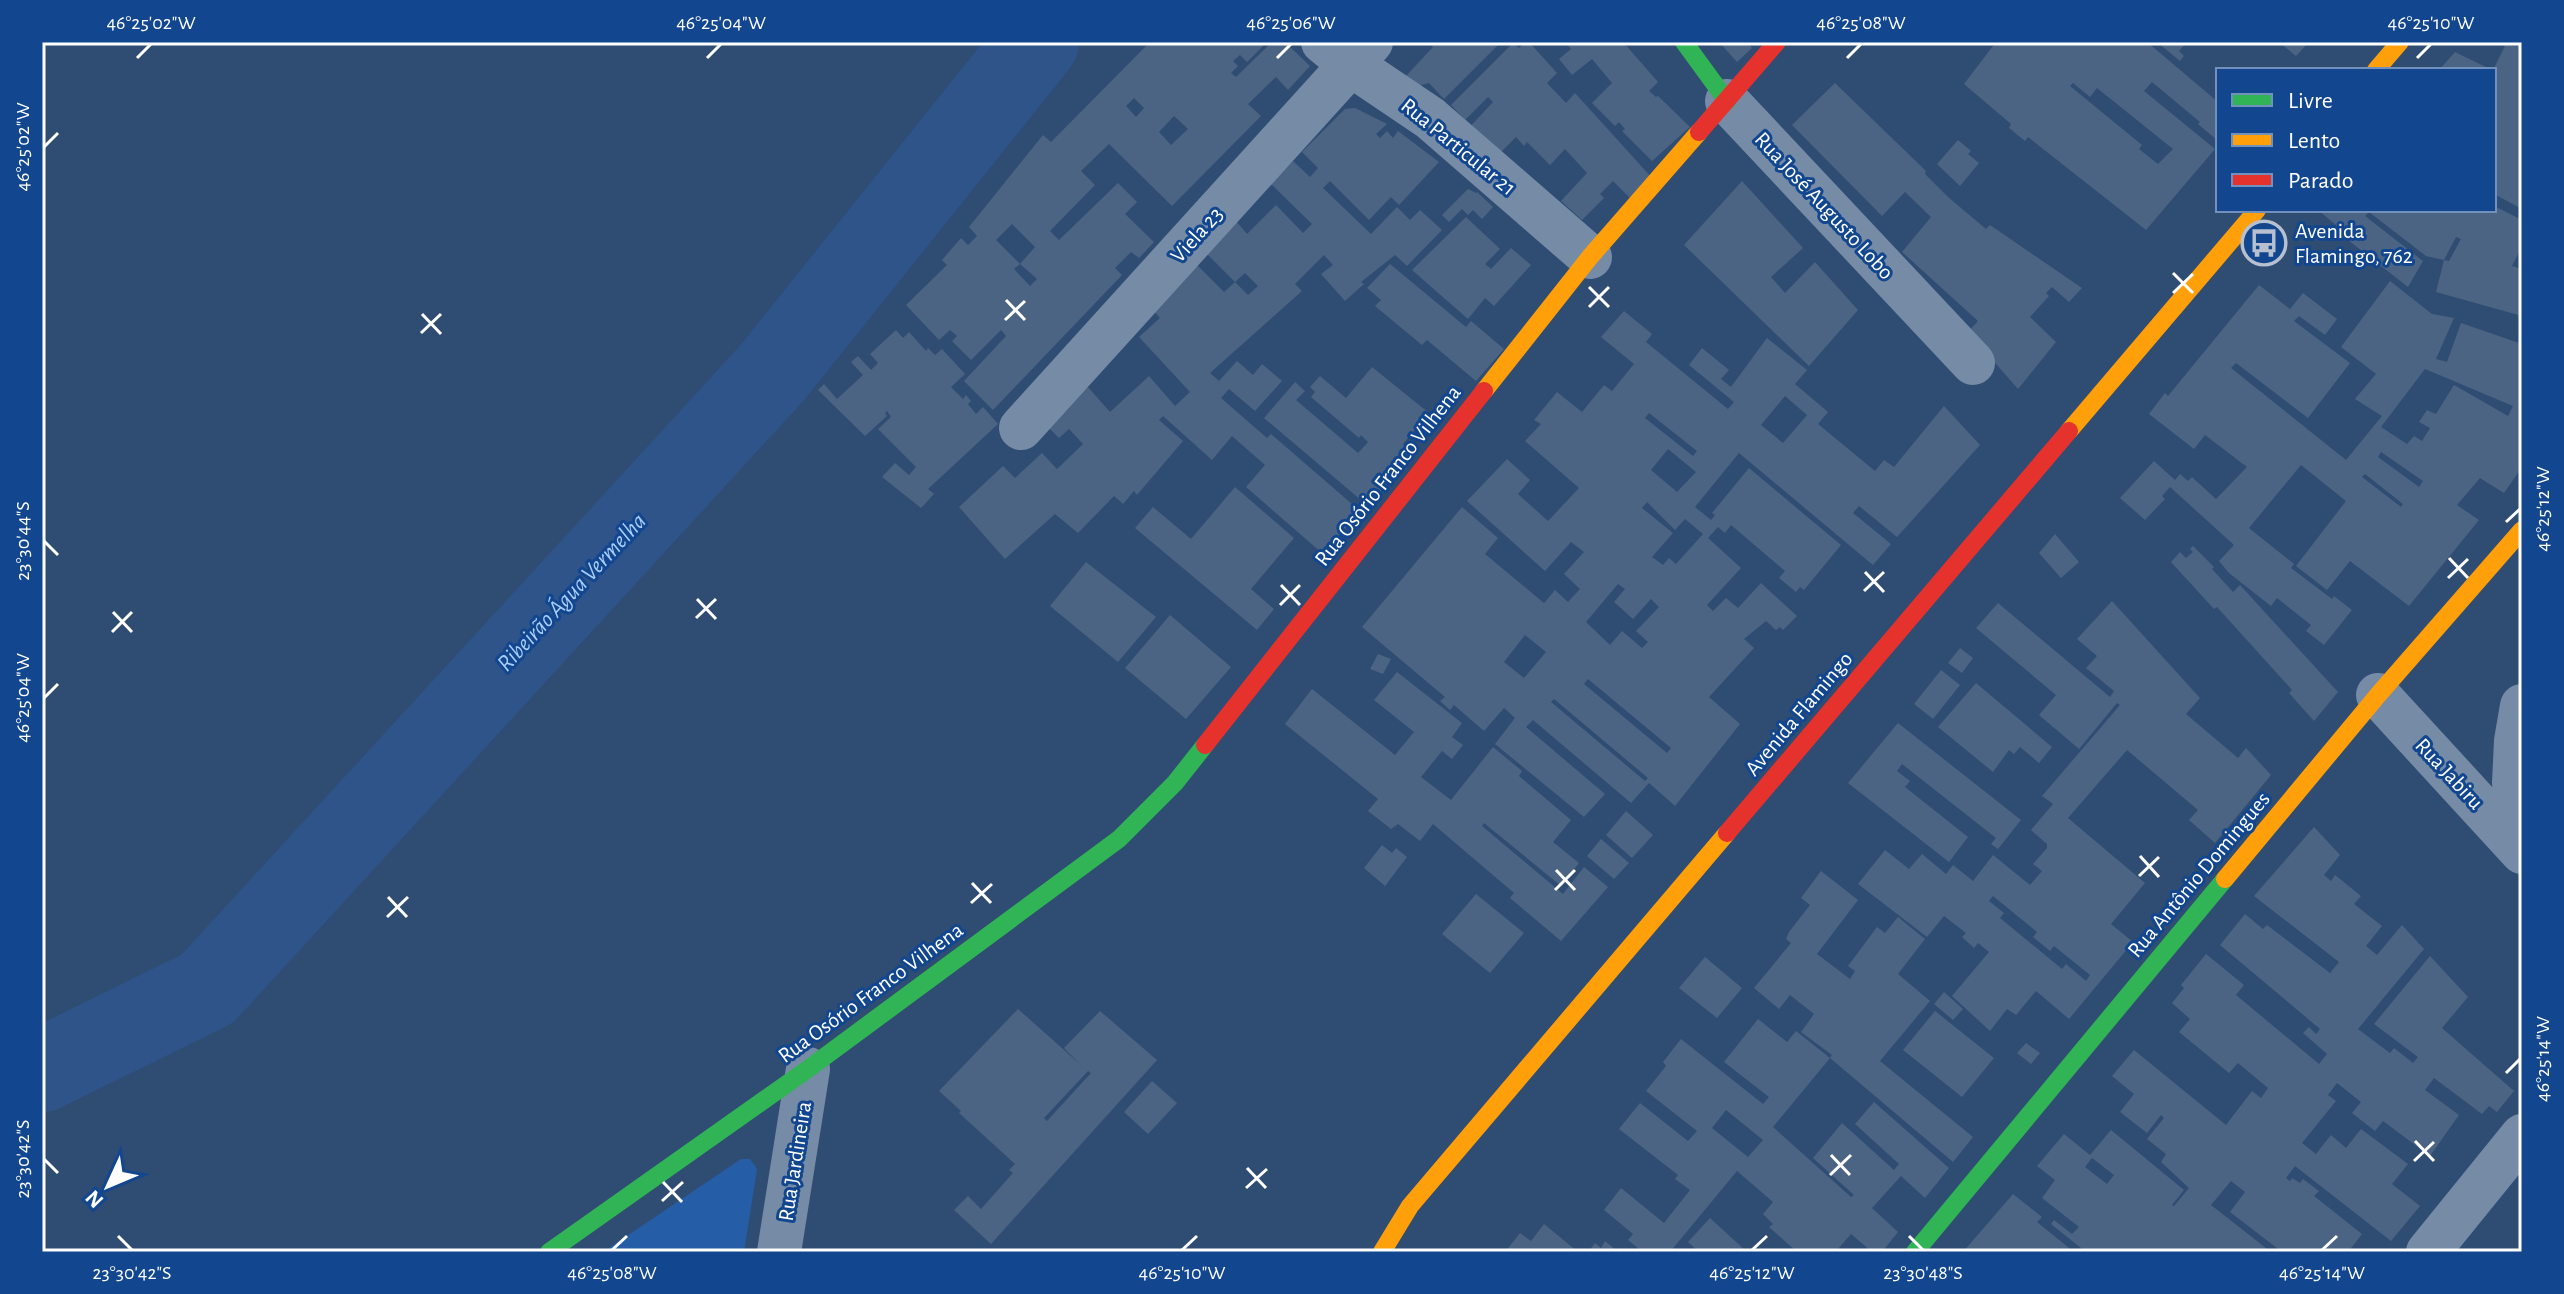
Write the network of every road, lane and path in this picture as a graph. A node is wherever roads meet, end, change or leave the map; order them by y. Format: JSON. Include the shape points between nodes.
{"nodes":[{"id":1,"x":1684,"y":42,"type":"edge"},
{"id":2,"x":1777,"y":42,"type":"edge"},
{"id":3,"x":2400,"y":42,"type":"edge"},
{"id":4,"x":1348,"y":49,"type":"edge"},
{"id":5,"x":2378,"y":68,"type":"edge"},
{"id":6,"x":1727,"y":101,"type":"junction"},
{"id":7,"x":2255,"y":212,"type":"edge"},
{"id":8,"x":1590,"y":257,"type":"junction"},
{"id":9,"x":1973,"y":363,"type":"dead end"},
{"id":10,"x":1021,"y":428,"type":"dead end"},
{"id":11,"x":2522,"y":530,"type":"edge"},
{"id":12,"x":2378,"y":695,"type":"junction"},
{"id":13,"x":2522,"y":706,"type":"edge"},
{"id":14,"x":2522,"y":821,"type":"edge"},
{"id":15,"x":2522,"y":852,"type":"edge"},
{"id":16,"x":808,"y":1069,"type":"junction"},
{"id":17,"x":2522,"y":1136,"type":"edge"},
{"id":18,"x":549,"y":1252,"type":"edge"},
{"id":19,"x":779,"y":1252,"type":"edge"},
{"id":20,"x":1382,"y":1252,"type":"edge"},
{"id":21,"x":1915,"y":1252,"type":"edge"},
{"id":22,"x":2428,"y":1252,"type":"edge"}],
"edges":[{"from":1,"to":6,"type":"street","name":"Rua José Augusto Lobo"},
{"from":2,"to":6,"type":"street","name":"Rua Osório Franco Vilhena"},
{"from":3,"to":5,"type":"street"},
{"from":4,"to":8,"type":"street","name":"Rua Particular 21"},
{"from":4,"to":10,"type":"street","name":"Viela 23"},
{"from":6,"to":8,"type":"street","name":"Rua Osório Franco Vilhena"},
{"from":6,"to":9,"type":"street","name":"Rua José Augusto Lobo"},
{"from":7,"to":20,"type":"street","name":"Avenida Flamingo","via":[[1420,1194]]},
{"from":8,"to":16,"type":"street","name":"Rua Osório Franco Vilhena","via":[[1175,783],[1119,839]]},
{"from":11,"to":12,"type":"street","name":"Rua Antônio Domingues"},
{"from":12,"to":15,"type":"street","name":"Rua Jabiru"},
{"from":12,"to":21,"type":"street","name":"Rua Antônio Domingues"},
{"from":13,"to":14,"type":"street","name":"Rua Jabiru","via":[[2514,783]]},
{"from":16,"to":18,"type":"street","name":"Rua Osório Franco Vilhena"},
{"from":16,"to":19,"type":"street","name":"Rua Jardineira"},
{"from":17,"to":22,"type":"street"}]}
